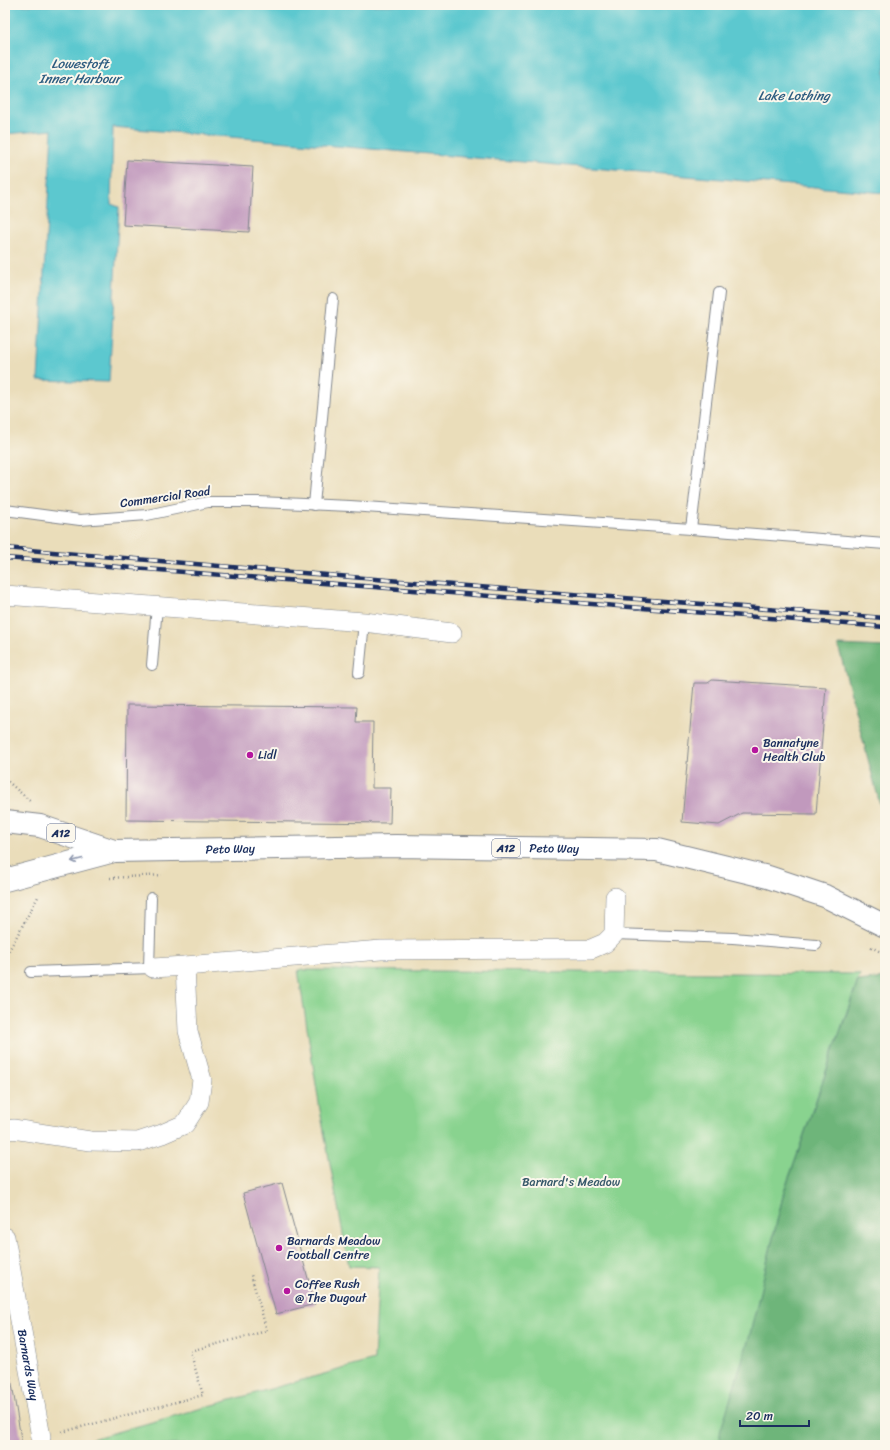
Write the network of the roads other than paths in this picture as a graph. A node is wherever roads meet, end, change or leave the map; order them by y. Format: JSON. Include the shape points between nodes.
{"nodes":[{"id":1,"x":719,"y":293,"type":"dead end"},
{"id":2,"x":333,"y":299,"type":"dead end"},
{"id":3,"x":314,"y":505,"type":"junction"},
{"id":4,"x":5,"y":510,"type":"edge"},
{"id":5,"x":691,"y":529,"type":"junction"},
{"id":6,"x":885,"y":544,"type":"edge"},
{"id":7,"x":5,"y":595,"type":"edge"},
{"id":8,"x":157,"y":606,"type":"junction"},
{"id":9,"x":364,"y":622,"type":"junction"},
{"id":10,"x":452,"y":633,"type":"dead end"},
{"id":11,"x":152,"y":665,"type":"dead end"},
{"id":12,"x":359,"y":673,"type":"dead end"},
{"id":13,"x":5,"y":822,"type":"edge"},
{"id":14,"x":114,"y":851,"type":"junction"},
{"id":15,"x":5,"y":880,"type":"edge"},
{"id":16,"x":615,"y":897,"type":"dead end"},
{"id":17,"x":151,"y":898,"type":"dead end"},
{"id":18,"x":885,"y":926,"type":"edge"},
{"id":19,"x":614,"y":934,"type":"junction"},
{"id":20,"x":816,"y":945,"type":"dead end"},
{"id":21,"x":185,"y":966,"type":"junction"},
{"id":22,"x":151,"y":968,"type":"junction"},
{"id":23,"x":31,"y":972,"type":"dead end"},
{"id":24,"x":5,"y":1131,"type":"edge"},
{"id":25,"x":5,"y":1237,"type":"edge"},
{"id":26,"x":42,"y":1441,"type":"edge"}],
"edges":[{"from":1,"to":5,"type":"lane"},
{"from":2,"to":3,"type":"lane"},
{"from":3,"to":4,"type":"lane","name":"Commercial Road","via":[[208,502],[147,515],[80,520]]},
{"from":3,"to":5,"type":"lane","name":"Commercial Road"},
{"from":5,"to":6,"type":"lane","name":"Commercial Road"},
{"from":7,"to":8,"type":"street"},
{"from":8,"to":9,"type":"street"},
{"from":8,"to":11,"type":"lane"},
{"from":9,"to":10,"type":"street"},
{"from":9,"to":12,"type":"lane"},
{"from":13,"to":14,"type":"highway","name":"Peto Way","number":"A12","via":[[40,826]]},
{"from":14,"to":15,"type":"highway","name":"Peto Way","number":"A12","one_way":true},
{"from":14,"to":18,"type":"highway","name":"Peto Way","number":"A12","via":[[396,846],[657,850],[768,877],[825,896]]},
{"from":16,"to":19,"type":"street"},
{"from":17,"to":22,"type":"lane"},
{"from":19,"to":20,"type":"lane","via":[[733,938]]},
{"from":19,"to":21,"type":"street","via":[[605,943],[591,950],[381,950]]},
{"from":21,"to":22,"type":"street"},
{"from":21,"to":24,"type":"street","via":[[188,1031],[202,1080],[199,1102],[184,1124],[138,1142],[90,1141],[19,1130]]},
{"from":22,"to":23,"type":"lane"},
{"from":25,"to":26,"type":"street","name":"Barnards Way"}]}
